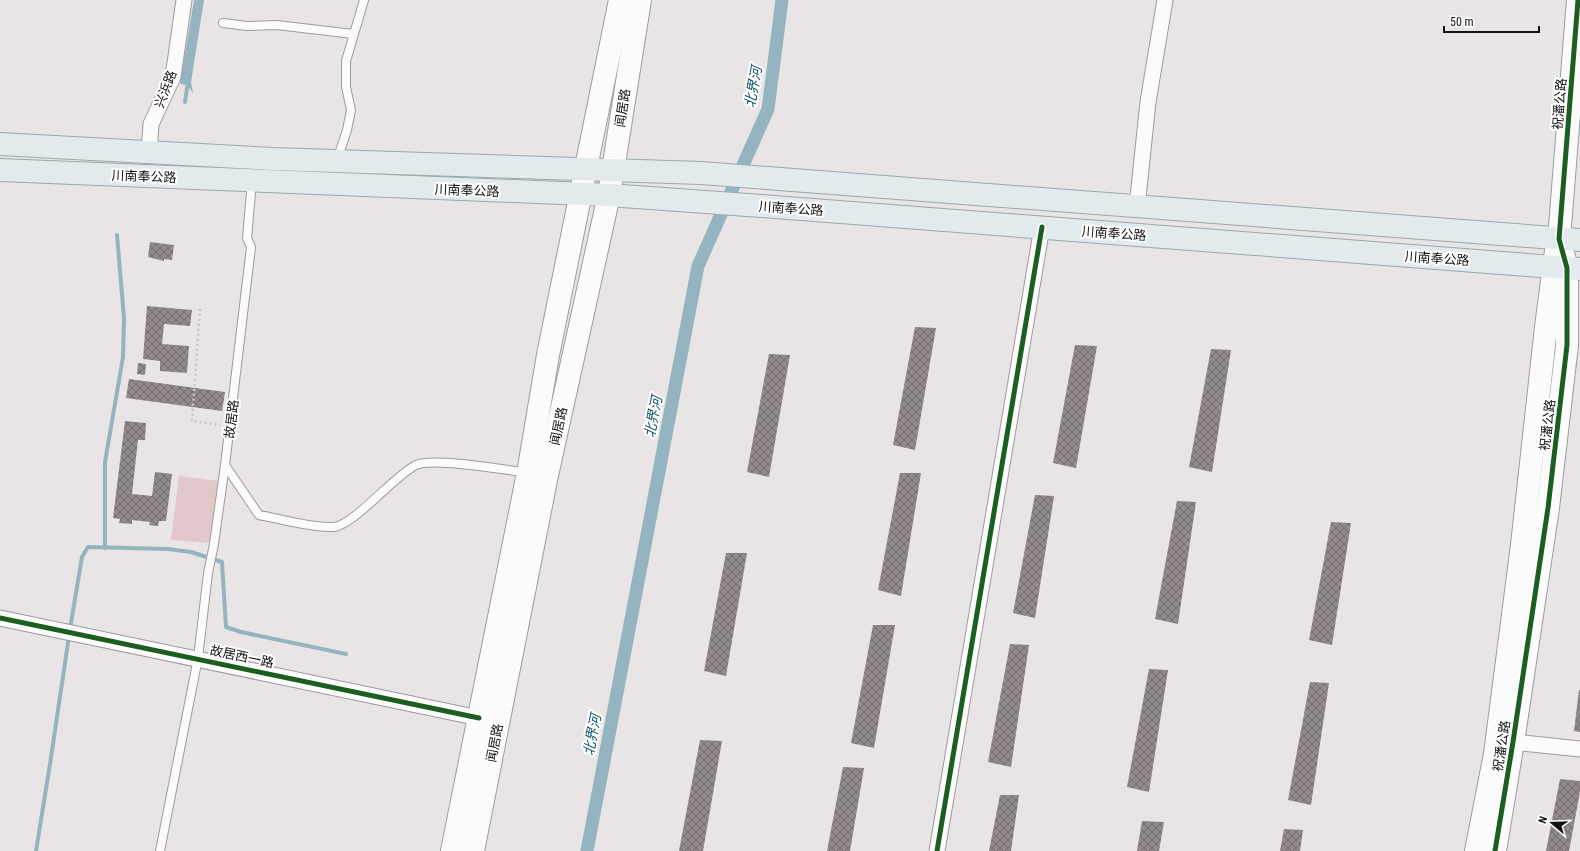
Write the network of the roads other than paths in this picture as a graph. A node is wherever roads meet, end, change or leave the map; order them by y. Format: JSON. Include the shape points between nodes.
{"nodes":[{"id":1,"x":184,"y":0,"type":"edge"},
{"id":2,"x":364,"y":0,"type":"edge"},
{"id":3,"x":620,"y":0,"type":"edge"},
{"id":4,"x":640,"y":0,"type":"edge"},
{"id":5,"x":1165,"y":0,"type":"edge"},
{"id":6,"x":1578,"y":0,"type":"edge"},
{"id":7,"x":223,"y":23,"type":"dead end"},
{"id":8,"x":353,"y":34,"type":"junction"},
{"id":9,"x":0,"y":144,"type":"edge"},
{"id":10,"x":149,"y":153,"type":"junction"},
{"id":11,"x":337,"y":161,"type":"junction"},
{"id":12,"x":0,"y":170,"type":"edge"},
{"id":13,"x":586,"y":170,"type":"junction"},
{"id":14,"x":612,"y":171,"type":"junction"},
{"id":15,"x":252,"y":181,"type":"junction"},
{"id":16,"x":580,"y":194,"type":"junction"},
{"id":17,"x":609,"y":195,"type":"junction"},
{"id":18,"x":1137,"y":207,"type":"junction"},
{"id":19,"x":1042,"y":227,"type":"junction"},
{"id":20,"x":1569,"y":239,"type":"edge"},
{"id":21,"x":1567,"y":268,"type":"edge"},
{"id":22,"x":226,"y":465,"type":"junction"},
{"id":23,"x":537,"y":476,"type":"junction"},
{"id":24,"x":0,"y":618,"type":"edge"},
{"id":25,"x":198,"y":658,"type":"junction"},
{"id":26,"x":479,"y":718,"type":"junction"},
{"id":27,"x":1513,"y":742,"type":"junction"},
{"id":28,"x":1580,"y":749,"type":"edge"},
{"id":29,"x":160,"y":851,"type":"edge"},
{"id":30,"x":452,"y":851,"type":"edge"},
{"id":31,"x":473,"y":851,"type":"edge"},
{"id":32,"x":937,"y":851,"type":"edge"},
{"id":33,"x":1476,"y":851,"type":"edge"},
{"id":34,"x":1495,"y":851,"type":"edge"}],
"edges":[{"from":1,"to":10,"type":"street","name":"兴浜路","via":[[172,77],[151,124]]},
{"from":2,"to":8,"type":"lane"},
{"from":3,"to":13,"type":"main road"},
{"from":4,"to":14,"type":"main road","name":"闻居路"},
{"from":5,"to":18,"type":"street","via":[[1148,102]]},
{"from":6,"to":20,"type":"main road","name":"祝潘公路"},
{"from":7,"to":8,"type":"lane","via":[[247,26],[277,25]]},
{"from":8,"to":11,"type":"lane","via":[[346,60],[346,87],[351,110]]},
{"from":9,"to":10,"type":"main road","name":"川南奉公路"},
{"from":10,"to":11,"type":"main road","name":"川南奉公路"},
{"from":11,"to":13,"type":"main road","name":"川南奉公路"},
{"from":12,"to":15,"type":"main road","name":"川南奉公路"},
{"from":13,"to":14,"type":"main road","name":"川南奉公路"},
{"from":13,"to":16,"type":"main road"},
{"from":14,"to":17,"type":"main road","name":"闻居路"},
{"from":14,"to":18,"type":"main road","name":"川南奉公路","via":[[777,178]]},
{"from":15,"to":16,"type":"main road","name":"川南奉公路"},
{"from":15,"to":22,"type":"lane","name":"故居路","via":[[246,238],[251,247]]},
{"from":16,"to":17,"type":"main road","name":"川南奉公路"},
{"from":16,"to":23,"type":"main road","via":[[548,355]]},
{"from":17,"to":19,"type":"main road","name":"川南奉公路"},
{"from":17,"to":23,"type":"main road","name":"闻居路"},
{"from":18,"to":20,"type":"main road","name":"川南奉公路"},
{"from":19,"to":21,"type":"main road","name":"川南奉公路"},
{"from":19,"to":32,"type":"street"},
{"from":20,"to":21,"type":"main road","name":"祝潘公路"},
{"from":21,"to":27,"type":"main road","name":"祝潘公路","via":[[1567,345],[1548,508]]},
{"from":21,"to":33,"type":"main road","via":[[1522,545],[1496,746]]},
{"from":22,"to":23,"type":"lane","via":[[259,515],[336,527],[352,518],[417,464],[436,461]]},
{"from":22,"to":25,"type":"lane","name":"故居路","via":[[208,573]]},
{"from":23,"to":26,"type":"main road"},
{"from":23,"to":31,"type":"main road","name":"闻居路"},
{"from":24,"to":25,"type":"street","name":"故居西一路"},
{"from":25,"to":26,"type":"street","name":"故居西一路"},
{"from":25,"to":29,"type":"lane","name":"故居路"},
{"from":26,"to":30,"type":"main road"},
{"from":27,"to":28,"type":"street"},
{"from":27,"to":34,"type":"main road","name":"祝潘公路"}]}
